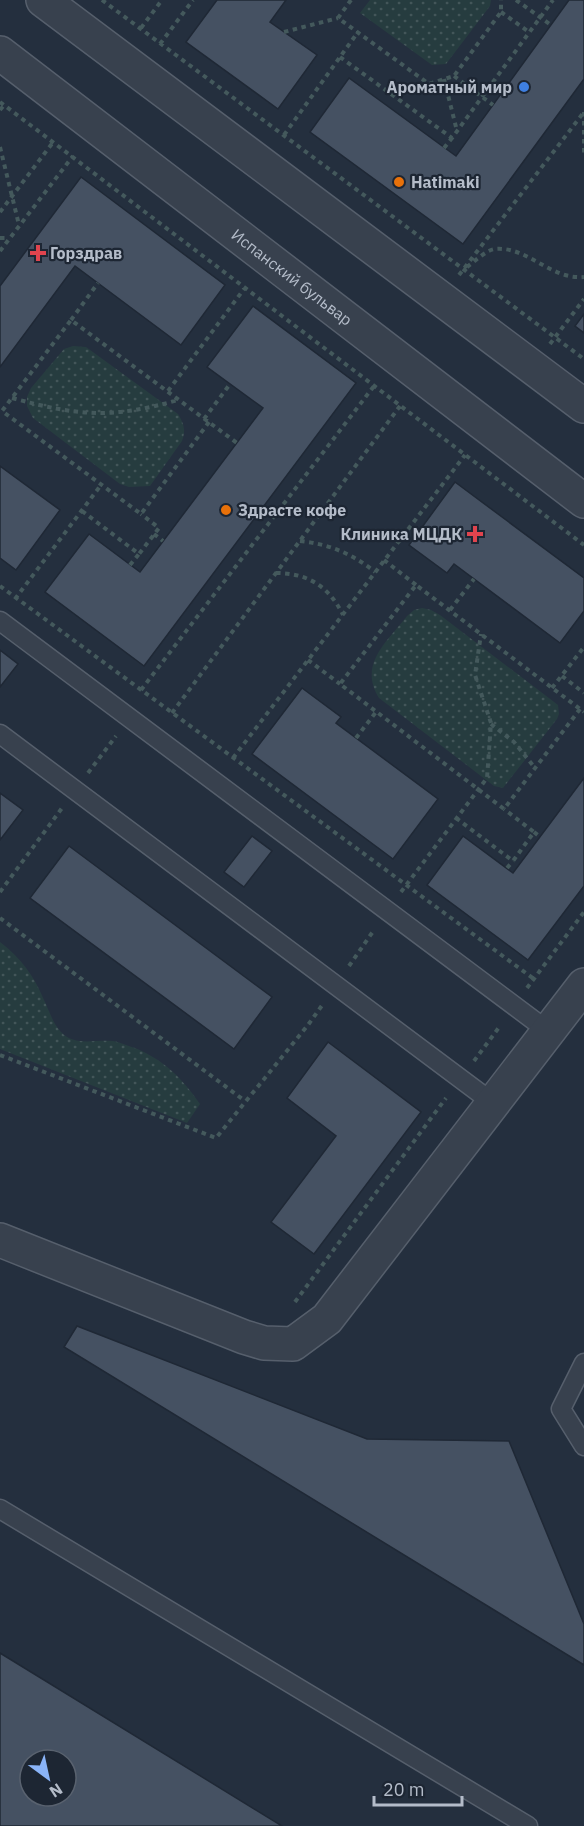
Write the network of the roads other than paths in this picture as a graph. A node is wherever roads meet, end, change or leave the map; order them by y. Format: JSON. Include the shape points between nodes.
{"nodes":[{"id":1,"x":43,"y":0,"type":"edge"},
{"id":2,"x":0,"y":53,"type":"edge"},
{"id":3,"x":584,"y":406,"type":"edge"},
{"id":4,"x":584,"y":501,"type":"edge"},
{"id":5,"x":0,"y":621,"type":"edge"},
{"id":6,"x":0,"y":734,"type":"edge"},
{"id":7,"x":584,"y":985,"type":"edge"},
{"id":8,"x":548,"y":1031,"type":"junction"},
{"id":9,"x":493,"y":1103,"type":"junction"},
{"id":10,"x":0,"y":1240,"type":"edge"},
{"id":11,"x":584,"y":1363,"type":"edge"},
{"id":12,"x":584,"y":1446,"type":"edge"},
{"id":13,"x":0,"y":1509,"type":"edge"},
{"id":14,"x":528,"y":1826,"type":"edge"}],
"edges":[{"from":1,"to":3,"type":"street"},
{"from":2,"to":4,"type":"street","name":"Испанский бульвар"},
{"from":5,"to":8,"type":"lane"},
{"from":6,"to":9,"type":"lane"},
{"from":7,"to":8,"type":"street"},
{"from":8,"to":9,"type":"street"},
{"from":9,"to":10,"type":"street","via":[[327,1319],[294,1344],[264,1343],[244,1337]]},
{"from":11,"to":12,"type":"lane","via":[[561,1409]]},
{"from":13,"to":14,"type":"lane"}]}
